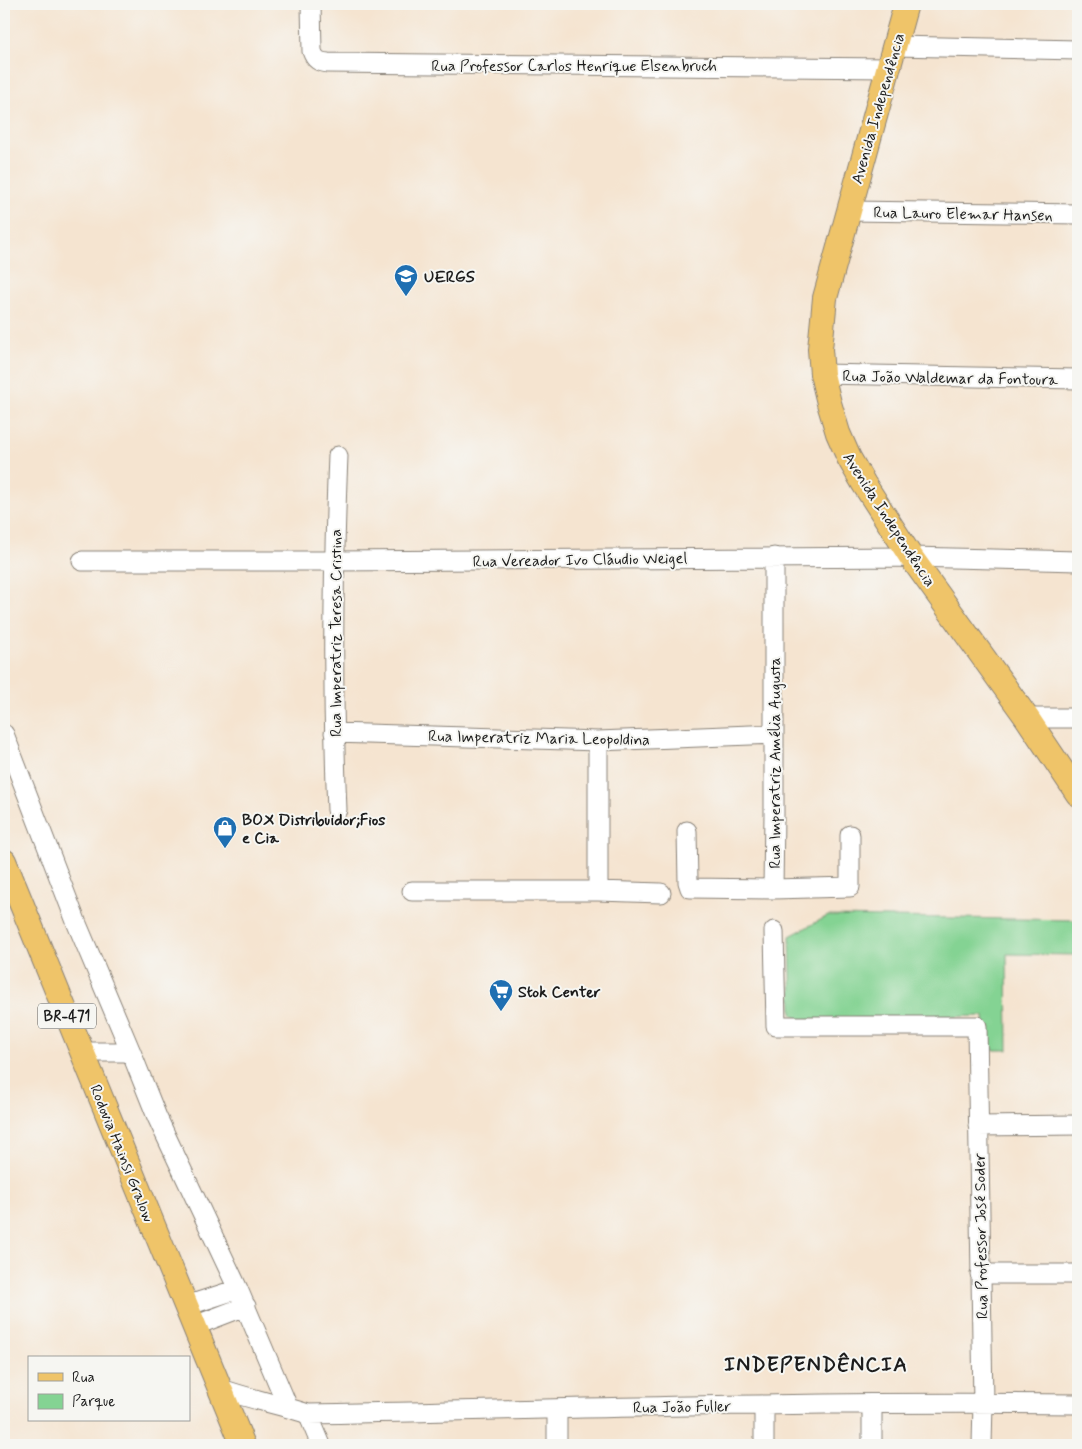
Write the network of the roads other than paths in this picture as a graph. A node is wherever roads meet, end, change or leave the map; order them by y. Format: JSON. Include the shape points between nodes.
{"nodes":[{"id":1,"x":311,"y":4,"type":"edge"},
{"id":2,"x":906,"y":4,"type":"edge"},
{"id":3,"x":1078,"y":50,"type":"edge"},
{"id":4,"x":892,"y":57,"type":"junction"},
{"id":5,"x":848,"y":211,"type":"junction"},
{"id":6,"x":1078,"y":214,"type":"edge"},
{"id":7,"x":822,"y":374,"type":"junction"},
{"id":8,"x":1078,"y":379,"type":"edge"},
{"id":9,"x":338,"y":456,"type":"dead end"},
{"id":10,"x":774,"y":557,"type":"junction"},
{"id":11,"x":911,"y":557,"type":"junction"},
{"id":12,"x":1078,"y":560,"type":"edge"},
{"id":13,"x":82,"y":561,"type":"dead end"},
{"id":14,"x":334,"y":561,"type":"junction"},
{"id":15,"x":1027,"y":718,"type":"junction"},
{"id":16,"x":1078,"y":718,"type":"edge"},
{"id":17,"x":334,"y":733,"type":"junction"},
{"id":18,"x":4,"y":734,"type":"edge"},
{"id":19,"x":774,"y":734,"type":"junction"},
{"id":20,"x":598,"y":741,"type":"junction"},
{"id":21,"x":1078,"y":794,"type":"edge"},
{"id":22,"x":337,"y":810,"type":"dead end"},
{"id":23,"x":687,"y":831,"type":"dead end"},
{"id":24,"x":850,"y":835,"type":"dead end"},
{"id":25,"x":4,"y":861,"type":"edge"},
{"id":26,"x":773,"y":889,"type":"junction"},
{"id":27,"x":412,"y":891,"type":"dead end"},
{"id":28,"x":598,"y":891,"type":"junction"},
{"id":29,"x":661,"y":893,"type":"dead end"},
{"id":30,"x":774,"y":931,"type":"dead end"},
{"id":31,"x":82,"y":1052,"type":"junction"},
{"id":32,"x":131,"y":1052,"type":"junction"},
{"id":33,"x":1078,"y":1125,"type":"edge"},
{"id":34,"x":978,"y":1126,"type":"junction"},
{"id":35,"x":980,"y":1274,"type":"junction"},
{"id":36,"x":1078,"y":1274,"type":"edge"},
{"id":37,"x":238,"y":1289,"type":"junction"},
{"id":38,"x":246,"y":1306,"type":"junction"},
{"id":39,"x":190,"y":1316,"type":"junction"},
{"id":40,"x":219,"y":1388,"type":"junction"},
{"id":41,"x":983,"y":1403,"type":"junction"},
{"id":42,"x":872,"y":1404,"type":"junction"},
{"id":43,"x":1078,"y":1404,"type":"edge"},
{"id":44,"x":764,"y":1405,"type":"junction"},
{"id":45,"x":288,"y":1407,"type":"junction"},
{"id":46,"x":557,"y":1409,"type":"junction"},
{"id":47,"x":308,"y":1414,"type":"junction"},
{"id":48,"x":242,"y":1445,"type":"edge"},
{"id":49,"x":321,"y":1445,"type":"edge"},
{"id":50,"x":557,"y":1445,"type":"edge"},
{"id":51,"x":764,"y":1445,"type":"edge"},
{"id":52,"x":872,"y":1445,"type":"edge"},
{"id":53,"x":982,"y":1445,"type":"edge"}],
"edges":[{"from":1,"to":4,"type":"street","name":"Rua Professor Carlos Henrique Elsenbruch","via":[[312,52],[314,58],[328,63]]},
{"from":2,"to":4,"type":"main road","name":"Avenida Independência"},
{"from":3,"to":4,"type":"street"},
{"from":4,"to":5,"type":"main road","name":"Avenida Independência"},
{"from":5,"to":6,"type":"street","name":"Rua Lauro Elemar Hansen"},
{"from":5,"to":7,"type":"main road","name":"Avenida Independência","via":[[825,298],[820,349]]},
{"from":7,"to":8,"type":"street","name":"Rua João Waldemar da Fontoura"},
{"from":7,"to":11,"type":"main road","name":"Avenida Independência","via":[[835,426],[849,458]]},
{"from":9,"to":14,"type":"street","name":"Rua Imperatriz Teresa Cristina"},
{"from":10,"to":11,"type":"street","name":"Rua Vereador Ivo Cláudio Weigel"},
{"from":10,"to":14,"type":"street","name":"Rua Vereador Ivo Cláudio Weigel"},
{"from":10,"to":19,"type":"street","name":"Rua Imperatriz Amélia Augusta"},
{"from":11,"to":12,"type":"street","name":"Rua Vereador Ivo Cláudio Weigel"},
{"from":11,"to":15,"type":"main road","name":"Avenida Independência"},
{"from":13,"to":14,"type":"street","name":"Rua Vereador Ivo Cláudio Weigel"},
{"from":14,"to":17,"type":"street","name":"Rua Imperatriz Teresa Cristina"},
{"from":15,"to":16,"type":"street"},
{"from":15,"to":21,"type":"main road","name":"Avenida Independência"},
{"from":17,"to":20,"type":"street","name":"Rua Imperatriz Maria Leopoldina"},
{"from":17,"to":22,"type":"street","name":"Rua Imperatriz Teresa Cristina"},
{"from":18,"to":32,"type":"street","via":[[77,924]]},
{"from":19,"to":20,"type":"street","name":"Rua Imperatriz Maria Leopoldina"},
{"from":19,"to":26,"type":"street","name":"Rua Imperatriz Amélia Augusta"},
{"from":20,"to":28,"type":"street"},
{"from":23,"to":26,"type":"street","name":"Rua Imperatriz Amélia Augusta","via":[[690,888]]},
{"from":24,"to":26,"type":"street","via":[[850,887]]},
{"from":25,"to":31,"type":"main road","name":"Rodovia Hainsi Gralow","number":"BR-471"},
{"from":27,"to":28,"type":"street"},
{"from":28,"to":29,"type":"street"},
{"from":30,"to":34,"type":"street","name":"Rua Professor José Soder","via":[[776,1026],[977,1026]]},
{"from":31,"to":32,"type":"street"},
{"from":31,"to":39,"type":"main road","name":"Rodovia Hainsi Gralow","number":"BR-471"},
{"from":32,"to":37,"type":"street","via":[[157,1117]]},
{"from":33,"to":34,"type":"street"},
{"from":34,"to":35,"type":"street","name":"Rua Professor José Soder"},
{"from":35,"to":36,"type":"street"},
{"from":35,"to":41,"type":"street","name":"Rua Professor José Soder"},
{"from":37,"to":38,"type":"street"},
{"from":37,"to":39,"type":"street"},
{"from":38,"to":39,"type":"street"},
{"from":38,"to":45,"type":"street"},
{"from":39,"to":40,"type":"main road","name":"Rodovia Hainsi Gralow","number":"BR-471"},
{"from":40,"to":45,"type":"street","name":"Rua João Fuller"},
{"from":40,"to":48,"type":"main road","name":"Rodovia Hainsi Gralow","number":"BR-471"},
{"from":41,"to":42,"type":"street","name":"Rua João Fuller"},
{"from":41,"to":43,"type":"street","name":"Rua João Fuller"},
{"from":41,"to":53,"type":"street","name":"Rua Professor José Soder"},
{"from":42,"to":44,"type":"street","name":"Rua João Fuller"},
{"from":42,"to":52,"type":"street"},
{"from":44,"to":46,"type":"street","name":"Rua João Fuller"},
{"from":44,"to":51,"type":"street"},
{"from":45,"to":47,"type":"street","name":"Rua João Fuller"},
{"from":46,"to":47,"type":"street","name":"Rua João Fuller"},
{"from":46,"to":50,"type":"street"},
{"from":47,"to":49,"type":"street"}]}
